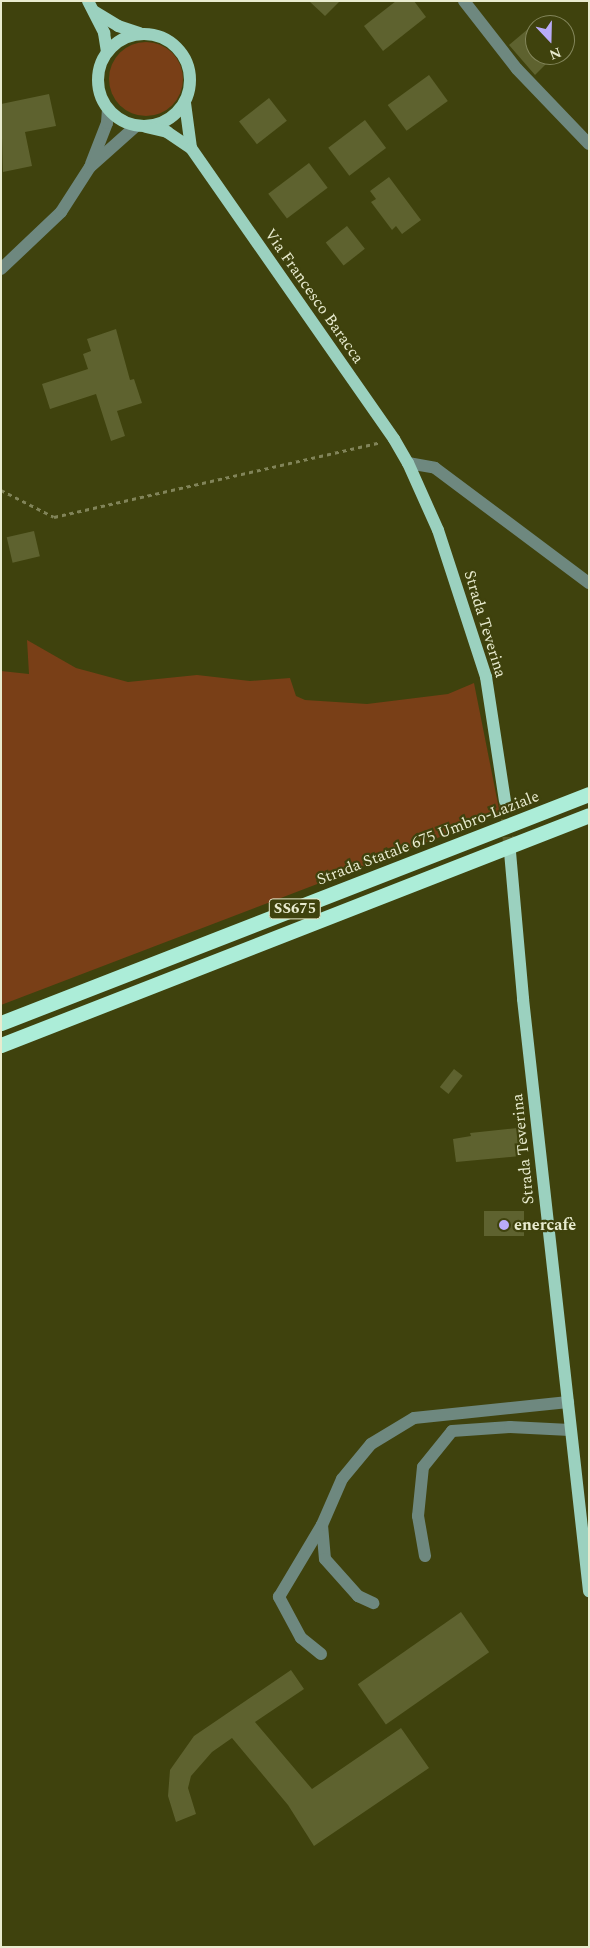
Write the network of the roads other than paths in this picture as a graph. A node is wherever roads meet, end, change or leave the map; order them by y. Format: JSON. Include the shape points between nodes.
{"nodes":[{"id":1,"x":464,"y":1,"type":"edge"},
{"id":2,"x":91,"y":6,"type":"edge"},
{"id":3,"x":140,"y":33,"type":"junction"},
{"id":4,"x":108,"y":51,"type":"junction"},
{"id":5,"x":185,"y":104,"type":"junction"},
{"id":6,"x":108,"y":110,"type":"junction"},
{"id":7,"x":141,"y":126,"type":"junction"},
{"id":8,"x":589,"y":144,"type":"edge"},
{"id":9,"x":191,"y":148,"type":"junction"},
{"id":10,"x":90,"y":167,"type":"junction"},
{"id":11,"x":19,"y":252,"type":"junction"},
{"id":12,"x":1,"y":259,"type":"edge"},
{"id":13,"x":1,"y":269,"type":"edge"},
{"id":14,"x":408,"y":463,"type":"junction"},
{"id":15,"x":589,"y":583,"type":"edge"},
{"id":16,"x":589,"y":794,"type":"edge"},
{"id":17,"x":505,"y":801,"type":"tunnel mouth"},
{"id":18,"x":589,"y":815,"type":"edge"},
{"id":19,"x":510,"y":852,"type":"tunnel mouth"},
{"id":20,"x":1,"y":1023,"type":"edge"},
{"id":21,"x":1,"y":1045,"type":"edge"},
{"id":22,"x":568,"y":1402,"type":"junction"},
{"id":23,"x":570,"y":1430,"type":"junction"},
{"id":24,"x":322,"y":1525,"type":"junction"},
{"id":25,"x":425,"y":1556,"type":"dead end"},
{"id":26,"x":589,"y":1591,"type":"edge"},
{"id":27,"x":373,"y":1603,"type":"dead end"},
{"id":28,"x":321,"y":1654,"type":"dead end"}],
"edges":[{"from":1,"to":8,"type":"street","via":[[517,70]]},
{"from":2,"to":3,"type":"main road","via":[[118,26]]},
{"from":2,"to":4,"type":"main road","via":[[104,33]]},
{"from":3,"to":4,"type":"main road","via":[[122,39]]},
{"from":3,"to":5,"type":"main road","via":[[157,35],[172,42],[184,55],[190,71]]},
{"from":4,"to":6,"type":"main road","via":[[100,65],[98,80]]},
{"from":5,"to":7,"type":"main road","via":[[162,123]]},
{"from":5,"to":9,"type":"main road","name":"Via Francesco Baracca"},
{"from":6,"to":7,"type":"main road","via":[[121,120]]},
{"from":6,"to":10,"type":"street","via":[[107,123]]},
{"from":7,"to":9,"type":"main road","name":"Via Francesco Baracca","via":[[167,132]]},
{"from":7,"to":10,"type":"street"},
{"from":9,"to":14,"type":"main road","name":"Via Francesco Baracca"},
{"from":10,"to":11,"type":"street","via":[[61,212]]},
{"from":11,"to":12,"type":"street"},
{"from":11,"to":13,"type":"street"},
{"from":14,"to":15,"type":"street","via":[[435,468]]},
{"from":14,"to":17,"type":"main road","name":"Strada Teverina","via":[[438,530],[486,677]]},
{"from":16,"to":20,"type":"highway","name":"Strada Statale 675 Umbro-Laziale","number":"SS675"},
{"from":18,"to":21,"type":"highway","number":"SS675"},
{"from":19,"to":22,"type":"main road","name":"Strada Teverina"},
{"from":22,"to":23,"type":"main road","name":"Strada Teverina"},
{"from":22,"to":24,"type":"street","via":[[414,1418],[371,1444],[342,1479]]},
{"from":23,"to":25,"type":"street","via":[[510,1427],[452,1430],[423,1467],[418,1516]]},
{"from":23,"to":26,"type":"main road","name":"Strada Teverina"},
{"from":24,"to":27,"type":"street","via":[[325,1559],[358,1596]]},
{"from":24,"to":28,"type":"street","via":[[279,1597],[301,1638]]}]}
